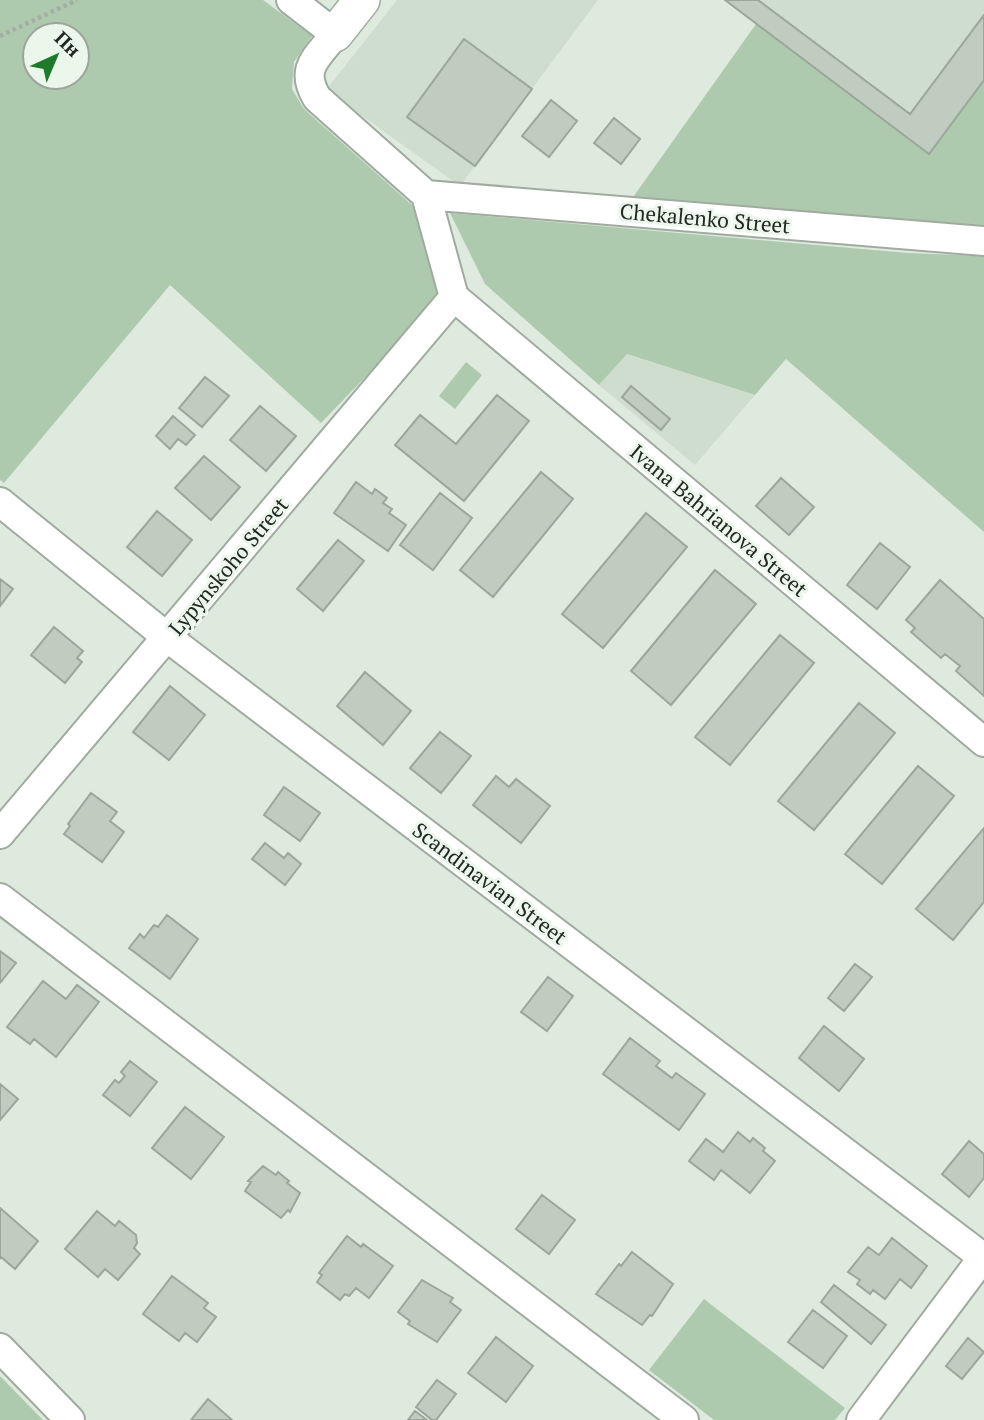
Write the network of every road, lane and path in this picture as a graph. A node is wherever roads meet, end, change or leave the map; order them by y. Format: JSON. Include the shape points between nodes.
{"nodes":[{"id":1,"x":76,"y":0,"type":"edge"},
{"id":2,"x":291,"y":0,"type":"edge"},
{"id":3,"x":362,"y":0,"type":"edge"},
{"id":4,"x":335,"y":34,"type":"junction"},
{"id":5,"x":0,"y":36,"type":"edge"},
{"id":6,"x":426,"y":195,"type":"junction"},
{"id":7,"x":984,"y":241,"type":"edge"},
{"id":8,"x":454,"y":297,"type":"junction"},
{"id":9,"x":0,"y":502,"type":"edge"},
{"id":10,"x":168,"y":638,"type":"junction"},
{"id":11,"x":984,"y":742,"type":"edge"},
{"id":12,"x":0,"y":834,"type":"edge"},
{"id":13,"x":0,"y":898,"type":"edge"},
{"id":14,"x":984,"y":1257,"type":"edge"},
{"id":15,"x":0,"y":1348,"type":"edge"},
{"id":16,"x":71,"y":1420,"type":"edge"},
{"id":17,"x":684,"y":1420,"type":"edge"},
{"id":18,"x":861,"y":1420,"type":"edge"}],
"edges":[{"from":1,"to":5,"type":"path"},
{"from":2,"to":4,"type":"street"},
{"from":3,"to":4,"type":"street"},
{"from":4,"to":6,"type":"street","via":[[310,67],[309,84],[317,98]]},
{"from":6,"to":7,"type":"street","name":"Chekalenko Street"},
{"from":6,"to":8,"type":"street"},
{"from":8,"to":10,"type":"street","name":"Lypynskoho Street"},
{"from":8,"to":11,"type":"street","name":"Ivana Bahrianova Street"},
{"from":9,"to":10,"type":"street","name":"Scandinavian Street"},
{"from":10,"to":12,"type":"street","name":"Lypynskoho Street"},
{"from":10,"to":14,"type":"street","name":"Scandinavian Street"},
{"from":13,"to":17,"type":"street"},
{"from":14,"to":18,"type":"street"},
{"from":15,"to":16,"type":"street"}]}
